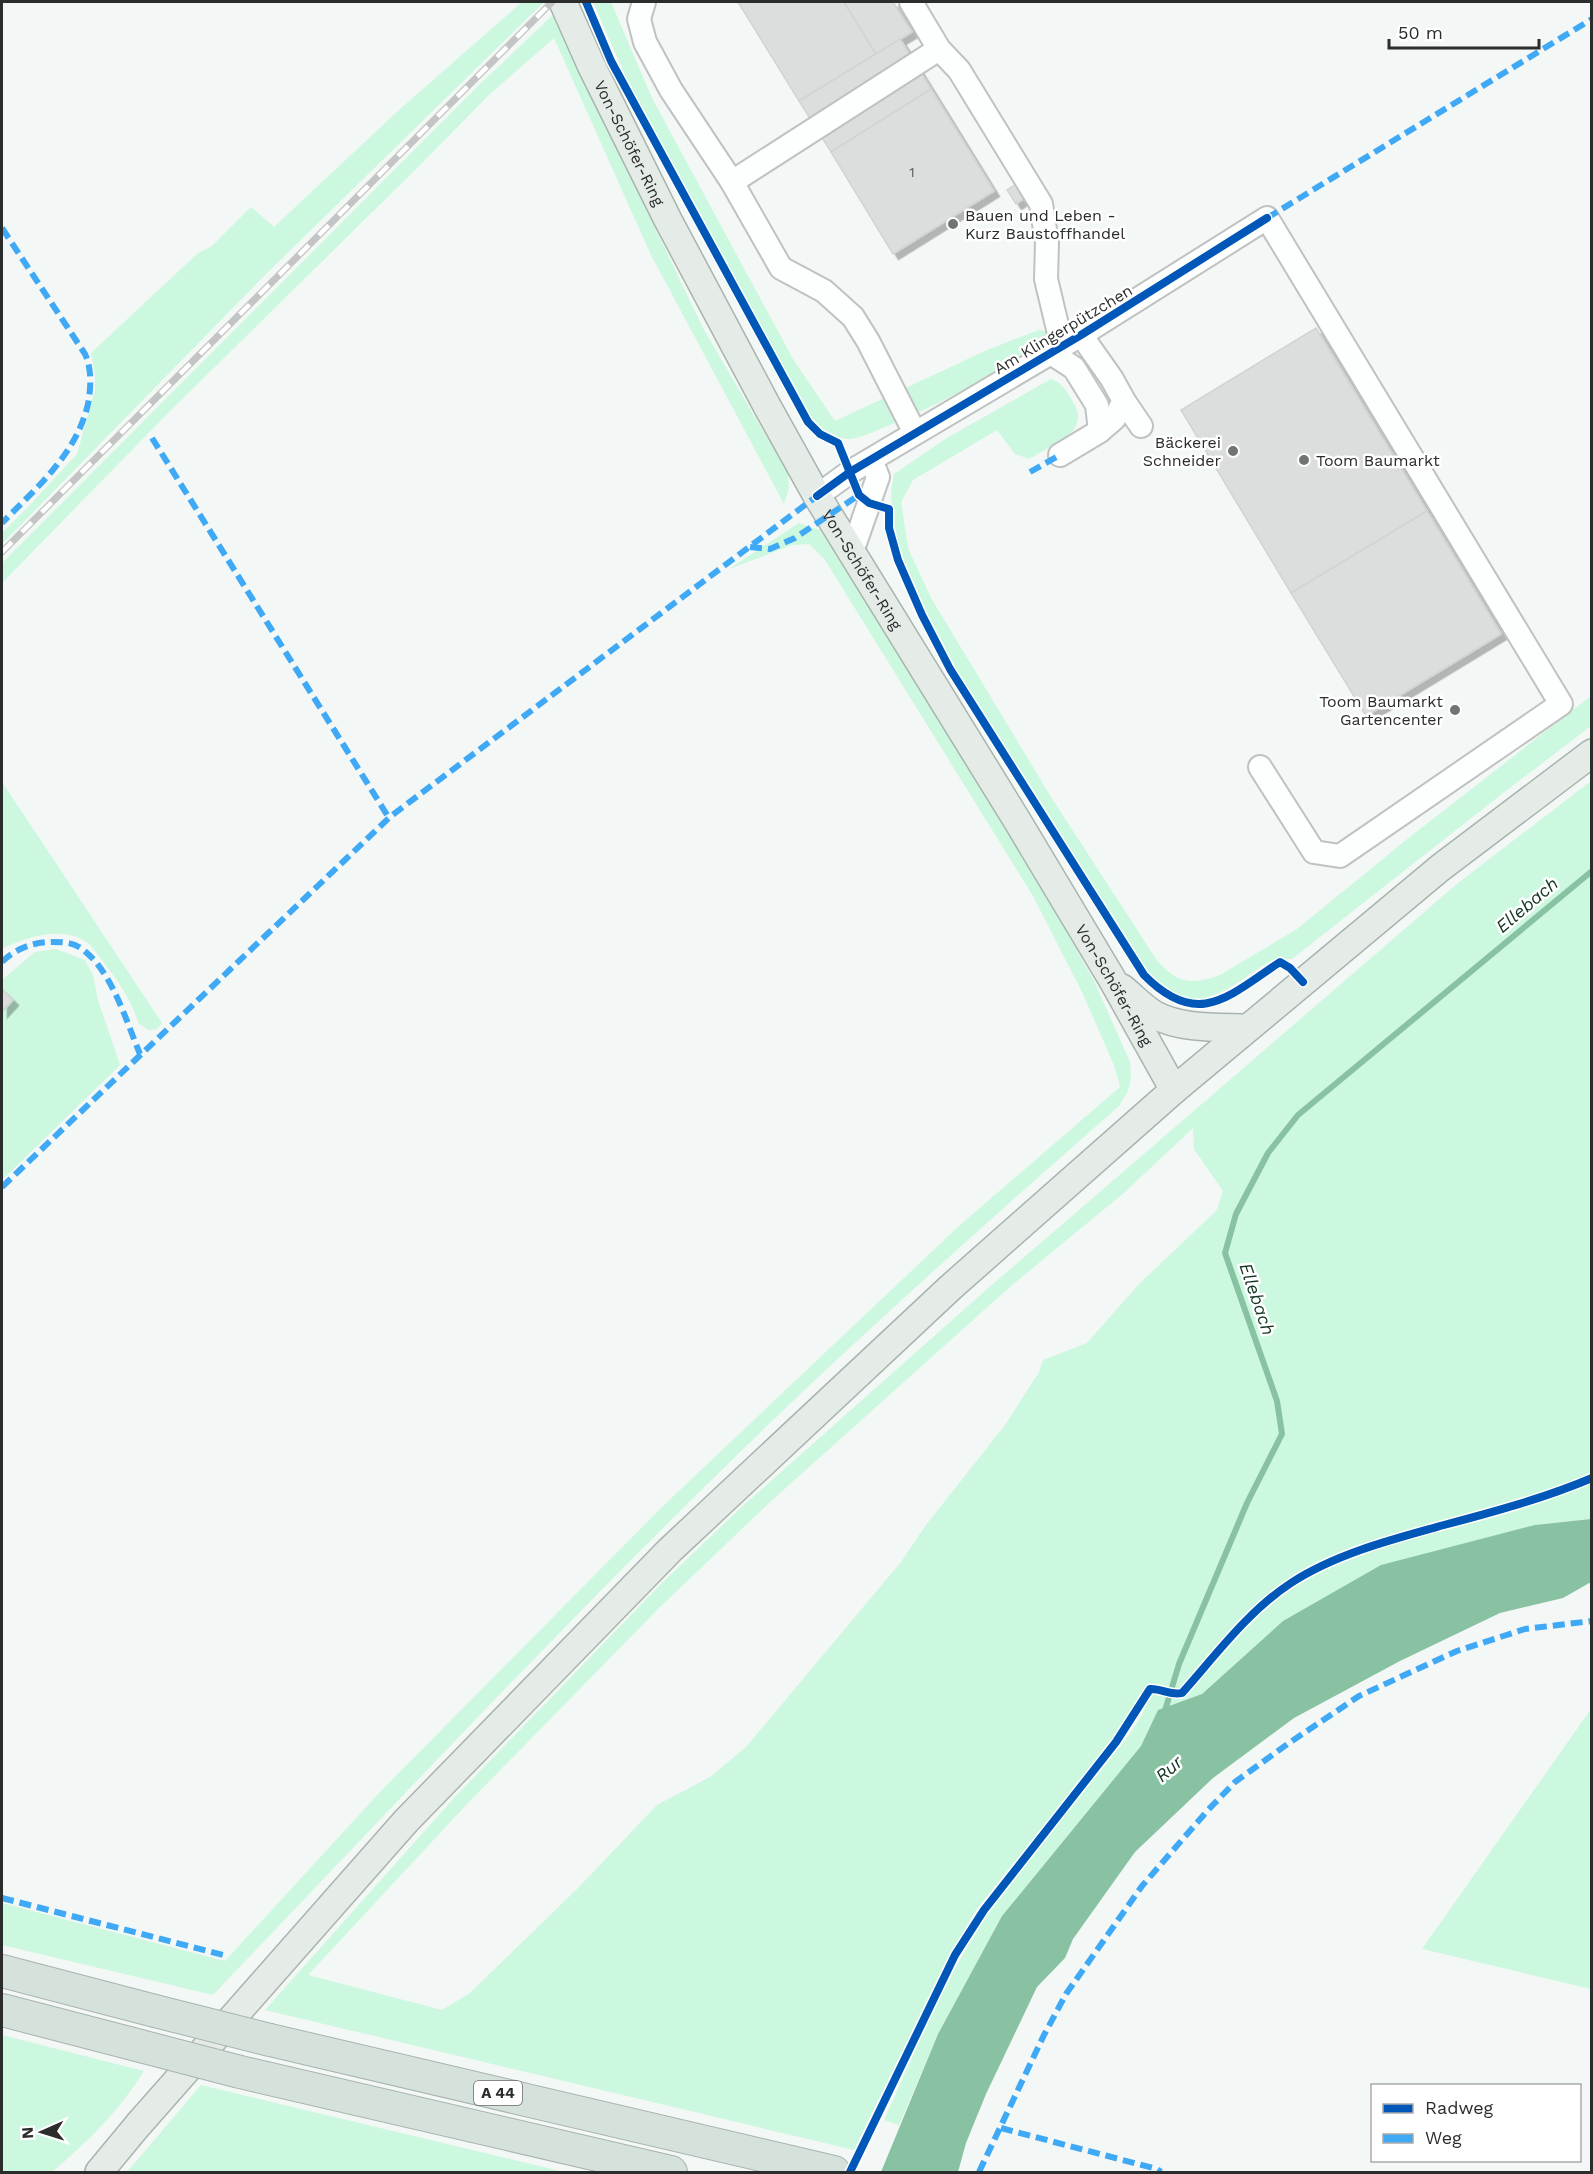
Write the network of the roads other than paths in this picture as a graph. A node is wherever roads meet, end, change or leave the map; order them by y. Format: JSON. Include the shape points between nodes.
{"nodes":[{"id":1,"x":563,"y":2,"type":"edge"},
{"id":2,"x":644,"y":2,"type":"edge"},
{"id":3,"x":911,"y":2,"type":"edge"},
{"id":4,"x":939,"y":49,"type":"junction"},
{"id":5,"x":732,"y":182,"type":"junction"},
{"id":6,"x":1081,"y":335,"type":"junction"},
{"id":7,"x":1056,"y":350,"type":"junction"},
{"id":8,"x":1124,"y":401,"type":"junction"},
{"id":9,"x":1141,"y":426,"type":"dead end"},
{"id":10,"x":1100,"y":431,"type":"junction"},
{"id":11,"x":915,"y":434,"type":"junction"},
{"id":12,"x":1068,"y":457,"type":"dead end"},
{"id":13,"x":871,"y":460,"type":"junction"},
{"id":14,"x":817,"y":496,"type":"junction"},
{"id":15,"x":852,"y":552,"type":"junction"},
{"id":16,"x":1592,"y":753,"type":"edge"},
{"id":17,"x":1260,"y":767,"type":"dead end"},
{"id":18,"x":1112,"y":979,"type":"junction"},
{"id":19,"x":1248,"y":1028,"type":"junction"},
{"id":20,"x":1174,"y":1090,"type":"junction"},
{"id":21,"x":2,"y":1971,"type":"edge"},
{"id":22,"x":2,"y":2010,"type":"edge"},
{"id":23,"x":99,"y":2172,"type":"edge"},
{"id":24,"x":671,"y":2172,"type":"edge"},
{"id":25,"x":834,"y":2172,"type":"edge"}],
"edges":[{"from":1,"to":14,"type":"main road","name":"Von-Schöfer-Ring","via":[[668,220]]},
{"from":2,"to":5,"type":"street","via":[[639,19],[645,42],[671,90]]},
{"from":3,"to":4,"type":"street"},
{"from":4,"to":5,"type":"street"},
{"from":4,"to":7,"type":"street","via":[[959,70],[1041,204]]},
{"from":5,"to":11,"type":"street","via":[[781,268],[824,291],[853,317]]},
{"from":6,"to":7,"type":"street","name":"Am Klingerpützchen"},
{"from":6,"to":8,"type":"street"},
{"from":6,"to":17,"type":"street","name":"Am Klingerpützchen","via":[[1267,218],[1561,704],[1340,856],[1314,852]]},
{"from":7,"to":10,"type":"street","via":[[1074,368],[1097,405]]},
{"from":7,"to":11,"type":"street","name":"Am Klingerpützchen"},
{"from":8,"to":9,"type":"street"},
{"from":8,"to":10,"type":"street"},
{"from":10,"to":12,"type":"street"},
{"from":11,"to":13,"type":"street","name":"Am Klingerpützchen"},
{"from":13,"to":14,"type":"street","name":"Am Klingerpützchen"},
{"from":13,"to":15,"type":"street","via":[[878,477]]},
{"from":14,"to":15,"type":"main road","name":"Von-Schöfer-Ring"},
{"from":15,"to":18,"type":"main road","name":"Von-Schöfer-Ring"},
{"from":16,"to":19,"type":"main road","via":[[1440,868]]},
{"from":18,"to":19,"type":"main road","via":[[1154,1015],[1202,1026]]},
{"from":18,"to":20,"type":"main road","name":"Von-Schöfer-Ring"},
{"from":19,"to":20,"type":"main road"},
{"from":20,"to":23,"type":"main road","via":[[951,1287],[670,1550],[406,1821]]},
{"from":21,"to":25,"type":"highway","number":"A 44","bridge":true,"via":[[270,2040]]},
{"from":22,"to":24,"type":"highway","number":"A 44","bridge":true,"via":[[240,2072]]}]}
